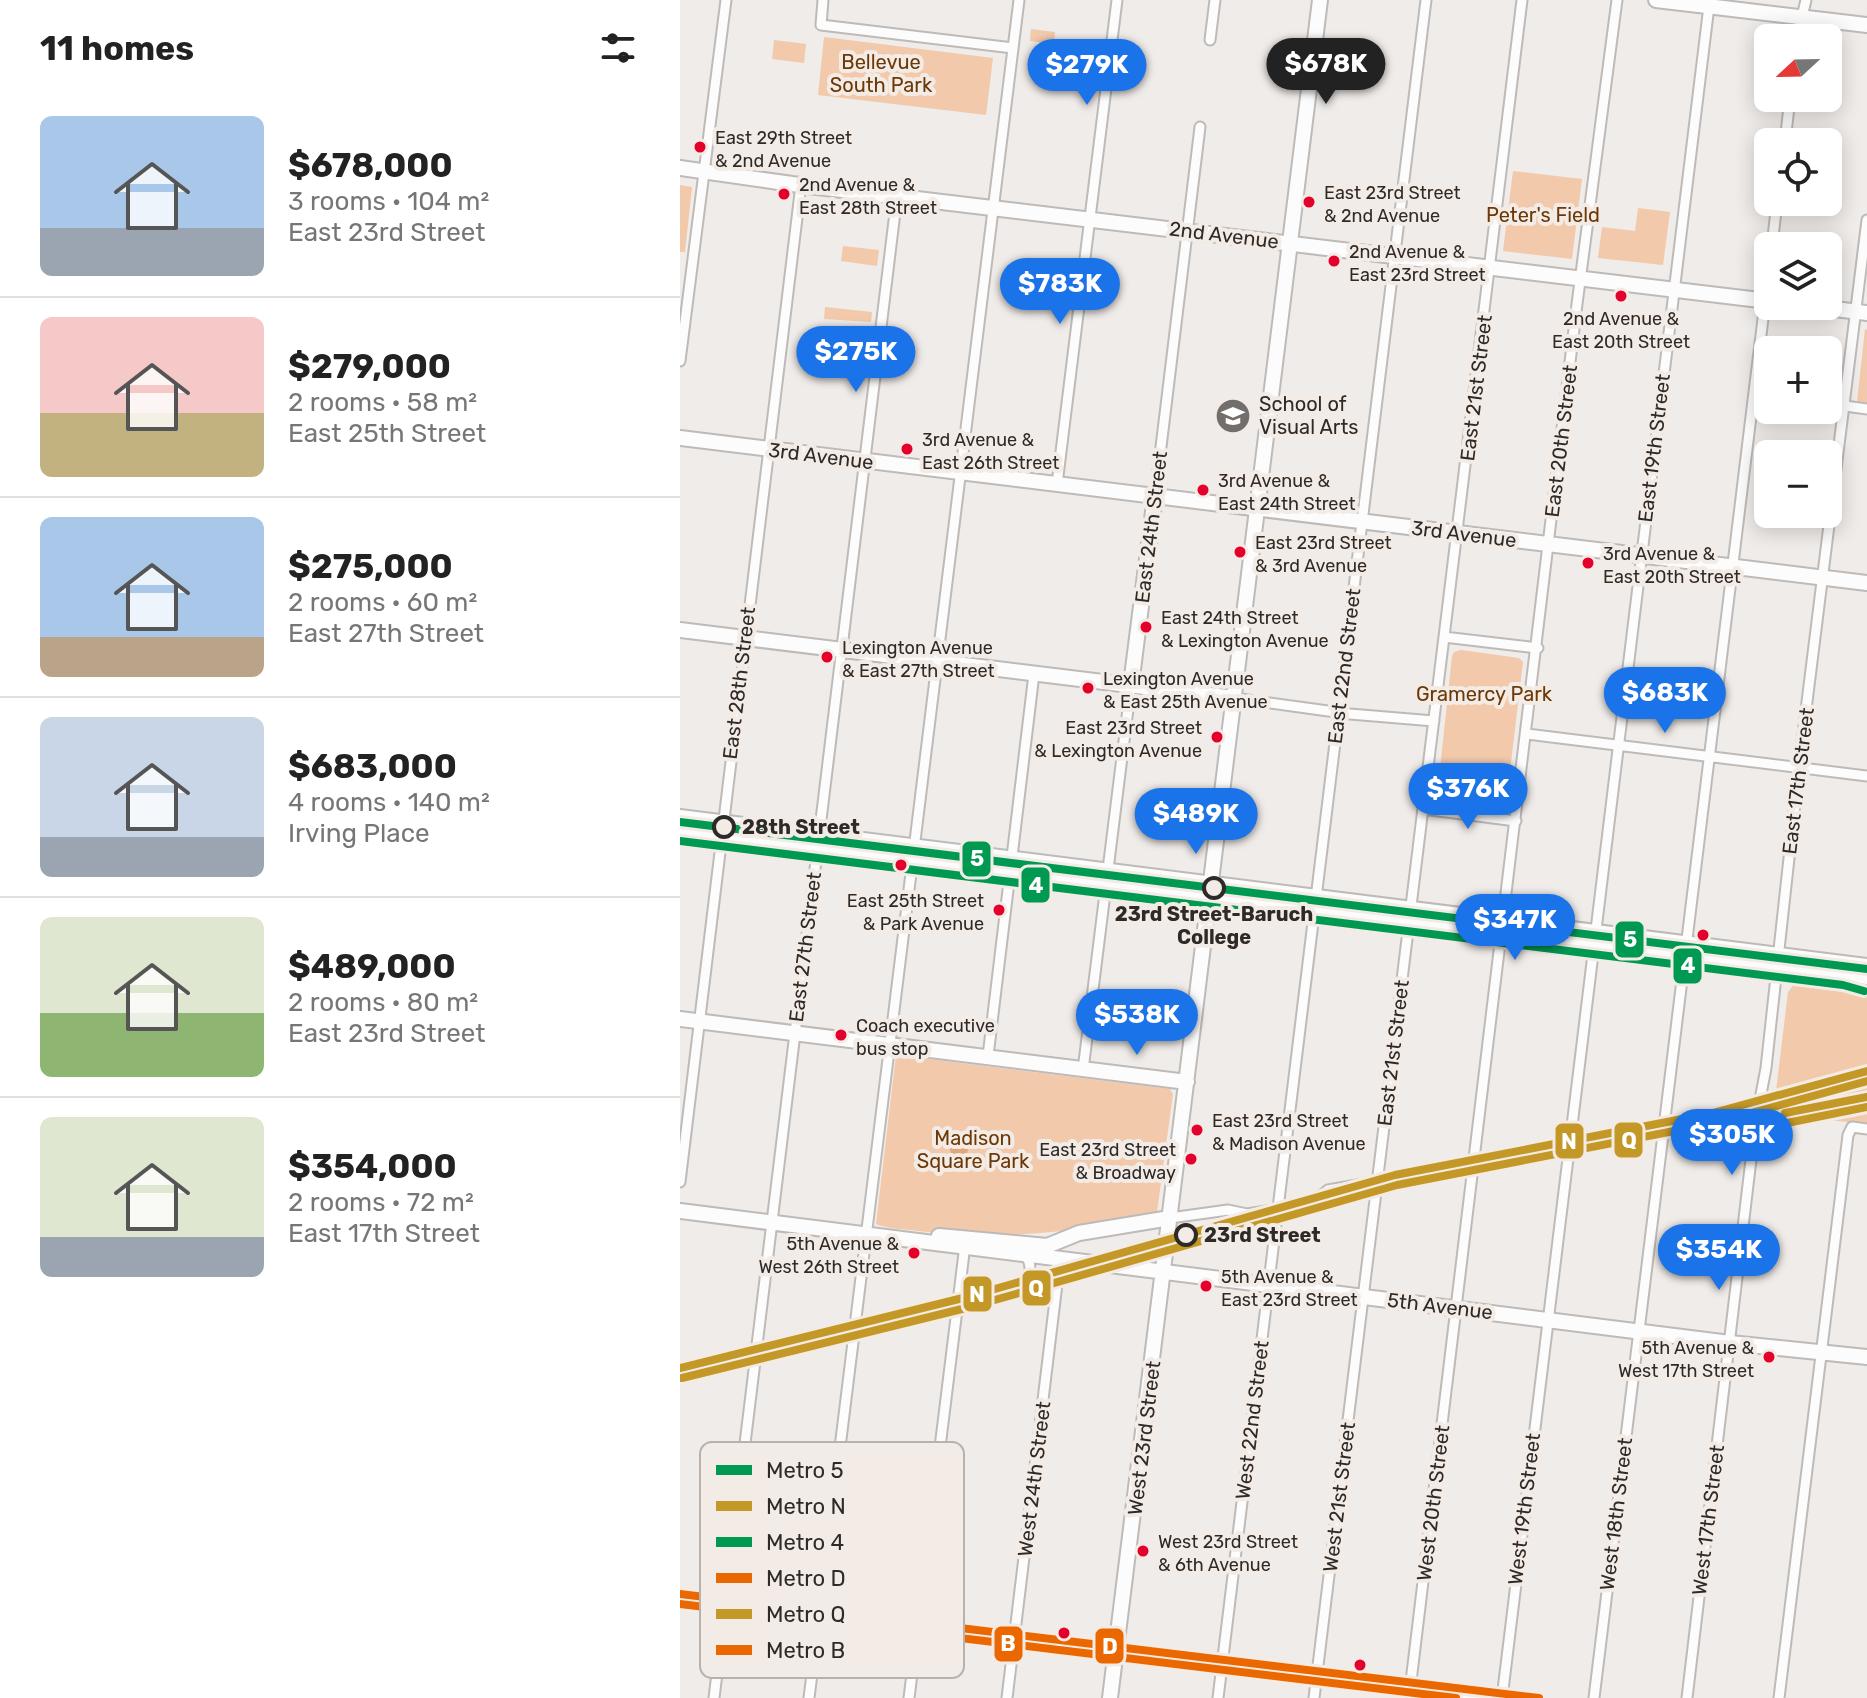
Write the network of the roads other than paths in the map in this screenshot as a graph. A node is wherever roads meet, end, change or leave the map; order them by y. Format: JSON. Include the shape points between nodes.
{"nodes":[{"id":1,"x":726,"y":0,"type":"edge"},
{"id":2,"x":823,"y":0,"type":"edge"},
{"id":3,"x":1019,"y":0,"type":"edge"},
{"id":4,"x":1117,"y":0,"type":"edge"},
{"id":5,"x":1215,"y":0,"type":"edge"},
{"id":6,"x":1320,"y":0,"type":"edge"},
{"id":7,"x":1426,"y":0,"type":"edge"},
{"id":8,"x":1522,"y":0,"type":"edge"},
{"id":9,"x":1617,"y":0,"type":"edge"},
{"id":10,"x":1656,"y":0,"type":"edge"},
{"id":11,"x":1806,"y":0,"type":"edge"},
{"id":12,"x":1709,"y":6,"type":"junction"},
{"id":13,"x":1802,"y":17,"type":"junction"},
{"id":14,"x":1800,"y":24,"type":"edge"},
{"id":15,"x":1867,"y":25,"type":"edge"},
{"id":16,"x":1210,"y":40,"type":"dead end"},
{"id":17,"x":1013,"y":48,"type":"junction"},
{"id":18,"x":1200,"y":127,"type":"dead end"},
{"id":19,"x":680,"y":168,"type":"edge"},
{"id":20,"x":704,"y":171,"type":"junction"},
{"id":21,"x":801,"y":185,"type":"junction"},
{"id":22,"x":897,"y":196,"type":"junction"},
{"id":23,"x":994,"y":207,"type":"junction"},
{"id":24,"x":1090,"y":218,"type":"junction"},
{"id":25,"x":1867,"y":220,"type":"edge"},
{"id":26,"x":1187,"y":230,"type":"junction"},
{"id":27,"x":1291,"y":243,"type":"junction"},
{"id":28,"x":1395,"y":255,"type":"junction"},
{"id":29,"x":1490,"y":267,"type":"junction"},
{"id":30,"x":1582,"y":278,"type":"junction"},
{"id":31,"x":1674,"y":289,"type":"junction"},
{"id":32,"x":1754,"y":299,"type":"edge"},
{"id":33,"x":1842,"y":310,"type":"edge"},
{"id":34,"x":1862,"y":312,"type":"edge"},
{"id":35,"x":1763,"y":320,"type":"edge"},
{"id":36,"x":680,"y":361,"type":"edge"},
{"id":37,"x":1845,"y":406,"type":"junction"},
{"id":38,"x":1867,"y":409,"type":"edge"},
{"id":39,"x":680,"y":438,"type":"edge"},
{"id":40,"x":768,"y":449,"type":"junction"},
{"id":41,"x":865,"y":461,"type":"junction"},
{"id":42,"x":960,"y":473,"type":"junction"},
{"id":43,"x":1057,"y":484,"type":"junction"},
{"id":44,"x":1155,"y":496,"type":"junction"},
{"id":45,"x":1258,"y":508,"type":"junction"},
{"id":46,"x":1362,"y":521,"type":"junction"},
{"id":47,"x":1457,"y":533,"type":"junction"},
{"id":48,"x":1549,"y":544,"type":"junction"},
{"id":49,"x":1641,"y":556,"type":"junction"},
{"id":50,"x":1732,"y":567,"type":"junction"},
{"id":51,"x":1823,"y":578,"type":"junction"},
{"id":52,"x":1867,"y":583,"type":"edge"},
{"id":53,"x":680,"y":630,"type":"edge"},
{"id":54,"x":1444,"y":637,"type":"junction"},
{"id":55,"x":745,"y":638,"type":"junction"},
{"id":56,"x":1538,"y":648,"type":"junction"},
{"id":57,"x":841,"y":650,"type":"junction"},
{"id":58,"x":938,"y":662,"type":"junction"},
{"id":59,"x":1034,"y":674,"type":"junction"},
{"id":60,"x":1131,"y":685,"type":"junction"},
{"id":61,"x":1234,"y":698,"type":"junction"},
{"id":62,"x":1338,"y":712,"type":"junction"},
{"id":63,"x":1434,"y":721,"type":"junction"},
{"id":64,"x":1527,"y":734,"type":"junction"},
{"id":65,"x":1618,"y":745,"type":"junction"},
{"id":66,"x":1709,"y":756,"type":"junction"},
{"id":67,"x":1799,"y":768,"type":"junction"},
{"id":68,"x":1867,"y":776,"type":"edge"},
{"id":69,"x":1423,"y":809,"type":"junction"},
{"id":70,"x":680,"y":817,"type":"edge"},
{"id":71,"x":1516,"y":821,"type":"junction"},
{"id":72,"x":721,"y":830,"type":"junction"},
{"id":73,"x":680,"y":832,"type":"edge"},
{"id":74,"x":818,"y":842,"type":"junction"},
{"id":75,"x":914,"y":854,"type":"junction"},
{"id":76,"x":1011,"y":865,"type":"junction"},
{"id":77,"x":1108,"y":877,"type":"junction"},
{"id":78,"x":1211,"y":889,"type":"junction"},
{"id":79,"x":1315,"y":903,"type":"junction"},
{"id":80,"x":1410,"y":914,"type":"junction"},
{"id":81,"x":1503,"y":926,"type":"junction"},
{"id":82,"x":1594,"y":937,"type":"junction"},
{"id":83,"x":1685,"y":948,"type":"junction"},
{"id":84,"x":1778,"y":960,"type":"junction"},
{"id":85,"x":1867,"y":966,"type":"edge"},
{"id":86,"x":1867,"y":977,"type":"edge"},
{"id":87,"x":680,"y":1019,"type":"edge"},
{"id":88,"x":699,"y":1021,"type":"junction"},
{"id":89,"x":795,"y":1033,"type":"junction"},
{"id":90,"x":892,"y":1045,"type":"junction"},
{"id":91,"x":988,"y":1056,"type":"junction"},
{"id":92,"x":1083,"y":1070,"type":"junction"},
{"id":93,"x":1187,"y":1082,"type":"junction"},
{"id":94,"x":1867,"y":1129,"type":"edge"},
{"id":95,"x":1663,"y":1132,"type":"junction"},
{"id":96,"x":1568,"y":1150,"type":"junction"},
{"id":97,"x":1474,"y":1165,"type":"junction"},
{"id":98,"x":680,"y":1182,"type":"edge"},
{"id":99,"x":1377,"y":1183,"type":"junction"},
{"id":100,"x":1277,"y":1209,"type":"junction"},
{"id":101,"x":680,"y":1211,"type":"edge"},
{"id":102,"x":1170,"y":1218,"type":"junction"},
{"id":103,"x":772,"y":1222,"type":"junction"},
{"id":104,"x":867,"y":1234,"type":"junction"},
{"id":105,"x":965,"y":1243,"type":"junction"},
{"id":106,"x":1025,"y":1255,"type":"junction"},
{"id":107,"x":1060,"y":1259,"type":"junction"},
{"id":108,"x":1165,"y":1272,"type":"junction"},
{"id":109,"x":1268,"y":1285,"type":"junction"},
{"id":110,"x":1363,"y":1297,"type":"junction"},
{"id":111,"x":958,"y":1307,"type":"junction"},
{"id":112,"x":1457,"y":1308,"type":"junction"},
{"id":113,"x":1547,"y":1320,"type":"junction"},
{"id":114,"x":1638,"y":1330,"type":"junction"},
{"id":115,"x":1730,"y":1343,"type":"junction"},
{"id":116,"x":1822,"y":1351,"type":"junction"},
{"id":117,"x":1867,"y":1357,"type":"edge"},
{"id":118,"x":757,"y":1358,"type":"junction"},
{"id":119,"x":680,"y":1376,"type":"edge"},
{"id":120,"x":746,"y":1442,"type":"edge"},
{"id":121,"x":841,"y":1442,"type":"edge"},
{"id":122,"x":941,"y":1442,"type":"edge"},
{"id":123,"x":680,"y":1599,"type":"edge"},
{"id":124,"x":700,"y":1601,"type":"edge"},
{"id":125,"x":964,"y":1634,"type":"edge"},
{"id":126,"x":1014,"y":1640,"type":"junction"},
{"id":127,"x":1117,"y":1652,"type":"junction"},
{"id":128,"x":1222,"y":1665,"type":"junction"},
{"id":129,"x":1316,"y":1677,"type":"junction"},
{"id":130,"x":716,"y":1678,"type":"edge"},
{"id":131,"x":811,"y":1678,"type":"edge"},
{"id":132,"x":912,"y":1678,"type":"edge"},
{"id":133,"x":1409,"y":1693,"type":"edge"},
{"id":134,"x":714,"y":1698,"type":"edge"},
{"id":135,"x":809,"y":1698,"type":"edge"},
{"id":136,"x":909,"y":1698,"type":"edge"},
{"id":137,"x":1007,"y":1698,"type":"edge"},
{"id":138,"x":1110,"y":1698,"type":"edge"},
{"id":139,"x":1218,"y":1698,"type":"edge"},
{"id":140,"x":1314,"y":1698,"type":"edge"},
{"id":141,"x":1490,"y":1698,"type":"edge"},
{"id":142,"x":1502,"y":1698,"type":"edge"},
{"id":143,"x":1594,"y":1698,"type":"edge"},
{"id":144,"x":1687,"y":1698,"type":"edge"},
{"id":145,"x":1779,"y":1698,"type":"edge"}],
"edges":[{"from":1,"to":20,"type":"street"},
{"from":2,"to":17,"type":"street","via":[[821,25]]},
{"from":3,"to":17,"type":"street"},
{"from":4,"to":24,"type":"street"},
{"from":5,"to":16,"type":"street"},
{"from":6,"to":27,"type":"main road","name":"West 23rd Street"},
{"from":7,"to":28,"type":"street","name":"East 22nd Street"},
{"from":8,"to":29,"type":"street","name":"East 21st Street"},
{"from":9,"to":30,"type":"street","name":"East 20th Street"},
{"from":10,"to":12,"type":"main road"},
{"from":11,"to":13,"type":"street"},
{"from":12,"to":13,"type":"main road"},
{"from":12,"to":31,"type":"street","name":"East 19th Street"},
{"from":13,"to":14,"type":"street"},
{"from":13,"to":15,"type":"main road"},
{"from":17,"to":23,"type":"street"},
{"from":18,"to":26,"type":"street","name":"East 24th Street"},
{"from":19,"to":20,"type":"main road","name":"2nd Avenue"},
{"from":20,"to":21,"type":"main road","name":"2nd Avenue"},
{"from":20,"to":36,"type":"street"},
{"from":21,"to":22,"type":"main road","name":"2nd Avenue"},
{"from":21,"to":40,"type":"street","name":"East 28th Street"},
{"from":22,"to":23,"type":"main road","name":"2nd Avenue"},
{"from":22,"to":41,"type":"street","name":"East 27th Street"},
{"from":23,"to":24,"type":"main road","name":"2nd Avenue"},
{"from":23,"to":42,"type":"street"},
{"from":24,"to":26,"type":"main road","name":"2nd Avenue"},
{"from":24,"to":43,"type":"street"},
{"from":25,"to":34,"type":"street","name":"East 17th Street"},
{"from":26,"to":27,"type":"main road","name":"2nd Avenue"},
{"from":26,"to":44,"type":"street","name":"East 24th Street"},
{"from":27,"to":28,"type":"main road","name":"2nd Avenue"},
{"from":27,"to":45,"type":"main road","name":"West 23rd Street"},
{"from":28,"to":29,"type":"main road","name":"2nd Avenue"},
{"from":28,"to":46,"type":"street","name":"East 22nd Street"},
{"from":29,"to":30,"type":"main road","name":"2nd Avenue"},
{"from":29,"to":47,"type":"street","name":"East 21st Street"},
{"from":30,"to":31,"type":"main road","name":"2nd Avenue"},
{"from":30,"to":48,"type":"street","name":"East 20th Street"},
{"from":31,"to":32,"type":"main road","name":"2nd Avenue"},
{"from":31,"to":49,"type":"street","name":"East 19th Street"},
{"from":33,"to":34,"type":"main road"},
{"from":34,"to":37,"type":"street","name":"East 17th Street"},
{"from":35,"to":50,"type":"street","name":"West 18th Street"},
{"from":37,"to":38,"type":"street"},
{"from":37,"to":51,"type":"street","name":"East 17th Street"},
{"from":39,"to":40,"type":"main road","name":"3rd Avenue"},
{"from":40,"to":41,"type":"main road","name":"3rd Avenue"},
{"from":40,"to":55,"type":"street","name":"East 28th Street"},
{"from":41,"to":42,"type":"main road","name":"3rd Avenue"},
{"from":41,"to":57,"type":"street","name":"East 27th Street"},
{"from":42,"to":43,"type":"main road","name":"3rd Avenue"},
{"from":42,"to":58,"type":"street"},
{"from":43,"to":44,"type":"main road","name":"3rd Avenue"},
{"from":44,"to":45,"type":"main road","name":"3rd Avenue"},
{"from":44,"to":60,"type":"main road","name":"East 24th Street"},
{"from":45,"to":46,"type":"main road","name":"3rd Avenue"},
{"from":45,"to":61,"type":"main road","name":"West 23rd Street"},
{"from":46,"to":47,"type":"main road","name":"3rd Avenue"},
{"from":46,"to":62,"type":"street","name":"East 22nd Street"},
{"from":47,"to":48,"type":"main road","name":"3rd Avenue"},
{"from":47,"to":54,"type":"street","name":"East 21st Street"},
{"from":48,"to":49,"type":"main road","name":"3rd Avenue"},
{"from":48,"to":56,"type":"street","name":"East 20th Street"},
{"from":49,"to":50,"type":"main road","name":"3rd Avenue"},
{"from":49,"to":65,"type":"street","name":"East 19th Street"},
{"from":50,"to":51,"type":"main road","name":"3rd Avenue"},
{"from":50,"to":66,"type":"street","name":"West 18th Street"},
{"from":51,"to":52,"type":"main road","name":"3rd Avenue"},
{"from":51,"to":67,"type":"street","name":"East 17th Street"},
{"from":53,"to":55,"type":"main road"},
{"from":54,"to":56,"type":"street"},
{"from":54,"to":63,"type":"street","name":"East 21st Street"},
{"from":55,"to":57,"type":"main road"},
{"from":55,"to":72,"type":"street","name":"East 28th Street"},
{"from":56,"to":64,"type":"street","name":"East 20th Street"},
{"from":57,"to":58,"type":"main road"},
{"from":57,"to":74,"type":"street","name":"East 27th Street"},
{"from":58,"to":59,"type":"main road"},
{"from":58,"to":75,"type":"street"},
{"from":59,"to":60,"type":"main road"},
{"from":59,"to":76,"type":"street"},
{"from":60,"to":61,"type":"main road"},
{"from":60,"to":77,"type":"street","name":"East 24th Street"},
{"from":61,"to":62,"type":"street"},
{"from":61,"to":78,"type":"main road","name":"West 23rd Street"},
{"from":62,"to":63,"type":"street"},
{"from":62,"to":79,"type":"street","name":"East 22nd Street"},
{"from":63,"to":69,"type":"street","name":"East 21st Street"},
{"from":64,"to":65,"type":"street"},
{"from":64,"to":71,"type":"street","name":"East 20th Street"},
{"from":65,"to":66,"type":"street"},
{"from":65,"to":82,"type":"street","name":"East 19th Street"},
{"from":66,"to":67,"type":"street"},
{"from":66,"to":83,"type":"street","name":"West 18th Street"},
{"from":67,"to":68,"type":"street"},
{"from":67,"to":84,"type":"street","name":"East 17th Street"},
{"from":69,"to":71,"type":"street"},
{"from":69,"to":80,"type":"street","name":"East 21st Street"},
{"from":70,"to":72,"type":"main road"},
{"from":71,"to":81,"type":"street"},
{"from":72,"to":73,"type":"main road"},
{"from":72,"to":74,"type":"main road"},
{"from":72,"to":88,"type":"street","name":"East 28th Street"},
{"from":74,"to":75,"type":"main road"},
{"from":74,"to":89,"type":"street","name":"East 27th Street"},
{"from":75,"to":76,"type":"main road"},
{"from":75,"to":90,"type":"street"},
{"from":76,"to":77,"type":"main road"},
{"from":76,"to":91,"type":"street"},
{"from":77,"to":78,"type":"main road"},
{"from":77,"to":92,"type":"street","name":"East 24th Street"},
{"from":78,"to":79,"type":"main road"},
{"from":78,"to":93,"type":"main road","name":"West 23rd Street"},
{"from":79,"to":80,"type":"main road"},
{"from":79,"to":100,"type":"street","name":"East 22nd Street"},
{"from":80,"to":81,"type":"main road"},
{"from":80,"to":99,"type":"street","name":"East 21st Street"},
{"from":81,"to":82,"type":"main road"},
{"from":81,"to":97,"type":"street"},
{"from":82,"to":83,"type":"main road"},
{"from":82,"to":96,"type":"street","name":"East 19th Street"},
{"from":83,"to":84,"type":"main road"},
{"from":83,"to":95,"type":"street","name":"West 18th Street"},
{"from":84,"to":85,"type":"main road"},
{"from":84,"to":86,"type":"main road"},
{"from":84,"to":115,"type":"street","name":"East 17th Street"},
{"from":87,"to":88,"type":"main road"},
{"from":88,"to":89,"type":"main road"},
{"from":88,"to":98,"type":"street","name":"East 28th Street"},
{"from":89,"to":90,"type":"main road"},
{"from":89,"to":103,"type":"street","name":"East 27th Street"},
{"from":90,"to":91,"type":"main road"},
{"from":90,"to":104,"type":"street"},
{"from":91,"to":92,"type":"main road"},
{"from":92,"to":93,"type":"main road"},
{"from":93,"to":102,"type":"main road","name":"West 23rd Street"},
{"from":94,"to":116,"type":"street","via":[[1852,1127],[1848,1135]]},
{"from":95,"to":96,"type":"street"},
{"from":95,"to":114,"type":"street","name":"West 18th Street"},
{"from":96,"to":97,"type":"street"},
{"from":96,"to":113,"type":"street","name":"East 19th Street"},
{"from":97,"to":99,"type":"street"},
{"from":97,"to":112,"type":"street"},
{"from":99,"to":100,"type":"street","via":[[1328,1190],[1315,1203]]},
{"from":99,"to":110,"type":"street","name":"East 21st Street"},
{"from":100,"to":102,"type":"street"},
{"from":100,"to":109,"type":"street","name":"East 22nd Street"},
{"from":101,"to":103,"type":"main road","name":"5th Avenue"},
{"from":102,"to":105,"type":"main road","via":[[1079,1233],[1047,1246]]},
{"from":102,"to":108,"type":"main road","name":"West 23rd Street"},
{"from":103,"to":104,"type":"main road","name":"5th Avenue"},
{"from":103,"to":118,"type":"street","name":"East 27th Street"},
{"from":104,"to":105,"type":"main road","name":"5th Avenue"},
{"from":104,"to":121,"type":"street"},
{"from":105,"to":106,"type":"main road","name":"5th Avenue"},
{"from":105,"to":111,"type":"street"},
{"from":106,"to":107,"type":"main road","name":"5th Avenue"},
{"from":106,"to":111,"type":"street","via":[[1030,1271],[1022,1288]]},
{"from":107,"to":108,"type":"main road","name":"5th Avenue"},
{"from":107,"to":126,"type":"street","name":"West 24th Street"},
{"from":108,"to":109,"type":"main road","name":"5th Avenue"},
{"from":108,"to":127,"type":"main road","name":"West 23rd Street"},
{"from":109,"to":110,"type":"main road","name":"5th Avenue"},
{"from":109,"to":128,"type":"street","name":"West 22nd Street"},
{"from":110,"to":112,"type":"main road","name":"5th Avenue"},
{"from":110,"to":129,"type":"street","name":"West 21st Street"},
{"from":111,"to":122,"type":"street"},
{"from":112,"to":113,"type":"main road","name":"5th Avenue"},
{"from":112,"to":133,"type":"street","name":"West 20th Street"},
{"from":113,"to":114,"type":"main road","name":"5th Avenue"},
{"from":113,"to":142,"type":"street","name":"West 19th Street"},
{"from":114,"to":115,"type":"main road","name":"5th Avenue"},
{"from":114,"to":143,"type":"street","name":"West 18th Street"},
{"from":115,"to":116,"type":"main road","name":"5th Avenue"},
{"from":115,"to":144,"type":"street","name":"West 17th Street"},
{"from":116,"to":117,"type":"main road","name":"5th Avenue"},
{"from":116,"to":145,"type":"street"},
{"from":118,"to":119,"type":"street"},
{"from":118,"to":120,"type":"street","name":"East 27th Street"},
{"from":123,"to":124,"type":"main road"},
{"from":125,"to":126,"type":"main road"},
{"from":126,"to":127,"type":"main road"},
{"from":126,"to":137,"type":"street","name":"West 24th Street"},
{"from":127,"to":128,"type":"main road"},
{"from":127,"to":138,"type":"main road","name":"West 23rd Street"},
{"from":128,"to":129,"type":"main road"},
{"from":128,"to":139,"type":"street","name":"West 22nd Street"},
{"from":129,"to":133,"type":"main road"},
{"from":129,"to":140,"type":"street","name":"West 21st Street"},
{"from":130,"to":134,"type":"street","name":"East 27th Street"},
{"from":131,"to":135,"type":"street"},
{"from":132,"to":136,"type":"street"},
{"from":133,"to":141,"type":"main road"}]}
